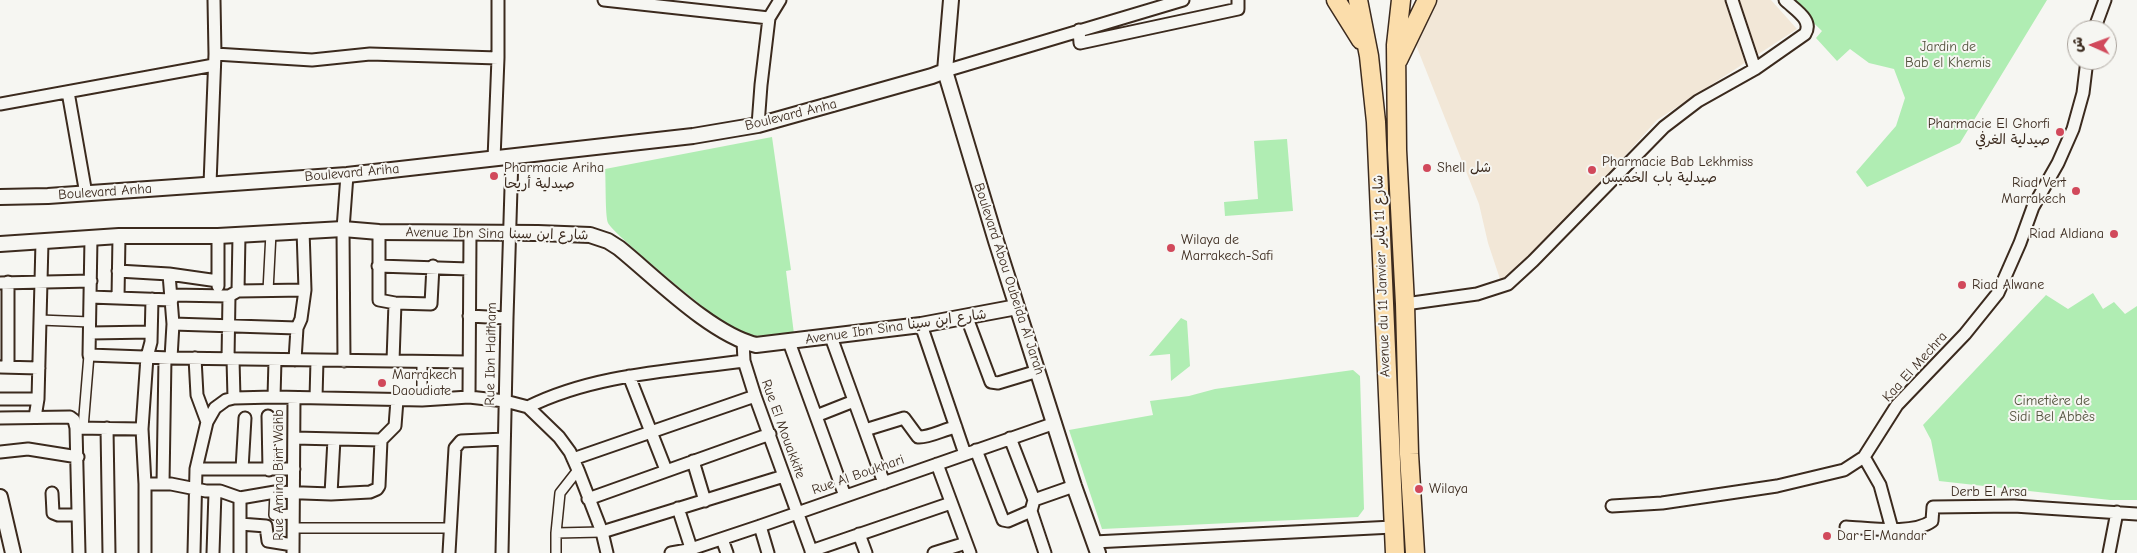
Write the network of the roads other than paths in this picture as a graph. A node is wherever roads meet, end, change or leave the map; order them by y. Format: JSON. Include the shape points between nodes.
{"nodes":[{"id":1,"x":214,"y":0,"type":"edge"},
{"id":2,"x":498,"y":0,"type":"edge"},
{"id":3,"x":604,"y":0,"type":"edge"},
{"id":4,"x":780,"y":0,"type":"edge"},
{"id":5,"x":952,"y":0,"type":"edge"},
{"id":6,"x":1183,"y":0,"type":"edge"},
{"id":7,"x":1238,"y":0,"type":"edge"},
{"id":8,"x":1336,"y":0,"type":"edge"},
{"id":9,"x":1358,"y":0,"type":"edge"},
{"id":10,"x":1401,"y":0,"type":"edge"},
{"id":11,"x":1427,"y":0,"type":"edge"},
{"id":12,"x":1732,"y":0,"type":"edge"},
{"id":13,"x":1784,"y":0,"type":"edge"},
{"id":14,"x":2105,"y":0,"type":"edge"},
{"id":15,"x":769,"y":18,"type":"junction"},
{"id":16,"x":2098,"y":20,"type":"edge"},
{"id":17,"x":1079,"y":30,"type":"junction"},
{"id":18,"x":1369,"y":56,"type":"junction"},
{"id":19,"x":498,"y":58,"type":"junction"},
{"id":20,"x":214,"y":60,"type":"junction"},
{"id":21,"x":1396,"y":65,"type":"junction"},
{"id":22,"x":1755,"y":69,"type":"junction"},
{"id":23,"x":2086,"y":70,"type":"edge"},
{"id":24,"x":945,"y":71,"type":"junction"},
{"id":25,"x":68,"y":92,"type":"junction"},
{"id":26,"x":0,"y":104,"type":"edge"},
{"id":27,"x":758,"y":125,"type":"junction"},
{"id":28,"x":512,"y":156,"type":"junction"},
{"id":29,"x":494,"y":159,"type":"junction"},
{"id":30,"x":347,"y":175,"type":"junction"},
{"id":31,"x":210,"y":184,"type":"junction"},
{"id":32,"x":86,"y":194,"type":"junction"},
{"id":33,"x":0,"y":197,"type":"edge"},
{"id":34,"x":343,"y":229,"type":"junction"},
{"id":35,"x":303,"y":230,"type":"junction"},
{"id":36,"x":378,"y":232,"type":"junction"},
{"id":37,"x":271,"y":233,"type":"junction"},
{"id":38,"x":510,"y":233,"type":"junction"},
{"id":39,"x":470,"y":234,"type":"junction"},
{"id":40,"x":239,"y":235,"type":"junction"},
{"id":41,"x":119,"y":236,"type":"junction"},
{"id":42,"x":218,"y":236,"type":"junction"},
{"id":43,"x":91,"y":238,"type":"junction"},
{"id":44,"x":42,"y":242,"type":"junction"},
{"id":45,"x":0,"y":244,"type":"edge"},
{"id":46,"x":378,"y":266,"type":"junction"},
{"id":47,"x":433,"y":266,"type":"junction"},
{"id":48,"x":469,"y":269,"type":"junction"},
{"id":49,"x":118,"y":271,"type":"junction"},
{"id":50,"x":169,"y":274,"type":"junction"},
{"id":51,"x":41,"y":280,"type":"junction"},
{"id":52,"x":91,"y":281,"type":"junction"},
{"id":53,"x":218,"y":281,"type":"junction"},
{"id":54,"x":4,"y":283,"type":"edge"},
{"id":55,"x":304,"y":290,"type":"junction"},
{"id":56,"x":268,"y":291,"type":"junction"},
{"id":57,"x":228,"y":294,"type":"junction"},
{"id":58,"x":90,"y":297,"type":"junction"},
{"id":59,"x":172,"y":297,"type":"junction"},
{"id":60,"x":118,"y":298,"type":"junction"},
{"id":61,"x":152,"y":299,"type":"junction"},
{"id":62,"x":394,"y":303,"type":"junction"},
{"id":63,"x":1405,"y":304,"type":"junction"},
{"id":64,"x":1017,"y":308,"type":"junction"},
{"id":65,"x":468,"y":316,"type":"junction"},
{"id":66,"x":506,"y":318,"type":"junction"},
{"id":67,"x":967,"y":318,"type":"junction"},
{"id":68,"x":40,"y":320,"type":"junction"},
{"id":69,"x":172,"y":324,"type":"junction"},
{"id":70,"x":229,"y":325,"type":"junction"},
{"id":71,"x":921,"y":325,"type":"junction"},
{"id":72,"x":90,"y":327,"type":"junction"},
{"id":73,"x":297,"y":328,"type":"junction"},
{"id":74,"x":151,"y":332,"type":"junction"},
{"id":75,"x":4,"y":334,"type":"edge"},
{"id":76,"x":831,"y":337,"type":"junction"},
{"id":77,"x":743,"y":342,"type":"junction"},
{"id":78,"x":789,"y":342,"type":"junction"},
{"id":79,"x":89,"y":355,"type":"junction"},
{"id":80,"x":147,"y":358,"type":"junction"},
{"id":81,"x":168,"y":358,"type":"junction"},
{"id":82,"x":194,"y":358,"type":"junction"},
{"id":83,"x":230,"y":359,"type":"junction"},
{"id":84,"x":275,"y":360,"type":"junction"},
{"id":85,"x":295,"y":360,"type":"junction"},
{"id":86,"x":317,"y":360,"type":"junction"},
{"id":87,"x":344,"y":360,"type":"junction"},
{"id":88,"x":393,"y":361,"type":"junction"},
{"id":89,"x":744,"y":361,"type":"junction"},
{"id":90,"x":422,"y":362,"type":"junction"},
{"id":91,"x":468,"y":362,"type":"junction"},
{"id":92,"x":4,"y":367,"type":"edge"},
{"id":93,"x":39,"y":368,"type":"junction"},
{"id":94,"x":1038,"y":371,"type":"junction"},
{"id":95,"x":629,"y":376,"type":"junction"},
{"id":96,"x":755,"y":396,"type":"junction"},
{"id":97,"x":274,"y":397,"type":"junction"},
{"id":98,"x":469,"y":397,"type":"junction"},
{"id":99,"x":234,"y":398,"type":"junction"},
{"id":100,"x":294,"y":398,"type":"junction"},
{"id":101,"x":316,"y":398,"type":"junction"},
{"id":102,"x":0,"y":399,"type":"edge"},
{"id":103,"x":38,"y":399,"type":"junction"},
{"id":104,"x":397,"y":400,"type":"junction"},
{"id":105,"x":422,"y":400,"type":"junction"},
{"id":106,"x":506,"y":401,"type":"junction"},
{"id":107,"x":854,"y":401,"type":"junction"},
{"id":108,"x":528,"y":408,"type":"junction"},
{"id":109,"x":268,"y":416,"type":"dead end"},
{"id":110,"x":816,"y":416,"type":"junction"},
{"id":111,"x":35,"y":417,"type":"junction"},
{"id":112,"x":0,"y":418,"type":"edge"},
{"id":113,"x":245,"y":418,"type":"dead end"},
{"id":114,"x":206,"y":422,"type":"junction"},
{"id":115,"x":1055,"y":423,"type":"junction"},
{"id":116,"x":956,"y":427,"type":"junction"},
{"id":117,"x":80,"y":428,"type":"junction"},
{"id":118,"x":107,"y":428,"type":"junction"},
{"id":119,"x":142,"y":429,"type":"junction"},
{"id":120,"x":865,"y":430,"type":"junction"},
{"id":121,"x":652,"y":433,"type":"junction"},
{"id":122,"x":770,"y":434,"type":"junction"},
{"id":123,"x":294,"y":438,"type":"junction"},
{"id":124,"x":1010,"y":438,"type":"junction"},
{"id":125,"x":334,"y":439,"type":"junction"},
{"id":126,"x":504,"y":439,"type":"junction"},
{"id":127,"x":381,"y":440,"type":"junction"},
{"id":128,"x":0,"y":452,"type":"edge"},
{"id":129,"x":971,"y":452,"type":"junction"},
{"id":130,"x":78,"y":457,"type":"junction"},
{"id":131,"x":1864,"y":457,"type":"junction"},
{"id":132,"x":693,"y":461,"type":"junction"},
{"id":133,"x":937,"y":464,"type":"junction"},
{"id":134,"x":575,"y":465,"type":"junction"},
{"id":135,"x":294,"y":468,"type":"junction"},
{"id":136,"x":196,"y":469,"type":"junction"},
{"id":137,"x":242,"y":469,"type":"junction"},
{"id":138,"x":268,"y":470,"type":"junction"},
{"id":139,"x":666,"y":470,"type":"junction"},
{"id":140,"x":784,"y":476,"type":"junction"},
{"id":141,"x":884,"y":482,"type":"junction"},
{"id":142,"x":145,"y":484,"type":"junction"},
{"id":143,"x":163,"y":484,"type":"junction"},
{"id":144,"x":1074,"y":486,"type":"junction"},
{"id":145,"x":196,"y":489,"type":"junction"},
{"id":146,"x":215,"y":492,"type":"junction"},
{"id":147,"x":275,"y":492,"type":"junction"},
{"id":148,"x":52,"y":493,"type":"dead end"},
{"id":149,"x":293,"y":494,"type":"junction"},
{"id":150,"x":331,"y":494,"type":"junction"},
{"id":151,"x":0,"y":496,"type":"edge"},
{"id":152,"x":845,"y":496,"type":"junction"},
{"id":153,"x":240,"y":498,"type":"junction"},
{"id":154,"x":588,"y":499,"type":"junction"},
{"id":155,"x":705,"y":501,"type":"junction"},
{"id":156,"x":951,"y":503,"type":"junction"},
{"id":157,"x":1033,"y":505,"type":"junction"},
{"id":158,"x":1612,"y":506,"type":"dead end"},
{"id":159,"x":678,"y":508,"type":"junction"},
{"id":160,"x":797,"y":512,"type":"junction"},
{"id":161,"x":2117,"y":512,"type":"junction"},
{"id":162,"x":294,"y":514,"type":"junction"},
{"id":163,"x":2137,"y":514,"type":"edge"},
{"id":164,"x":78,"y":515,"type":"junction"},
{"id":165,"x":240,"y":524,"type":"junction"},
{"id":166,"x":760,"y":526,"type":"junction"},
{"id":167,"x":1394,"y":527,"type":"junction"},
{"id":168,"x":1846,"y":527,"type":"dead end"},
{"id":169,"x":294,"y":528,"type":"junction"},
{"id":170,"x":450,"y":528,"type":"junction"},
{"id":171,"x":1892,"y":529,"type":"junction"},
{"id":172,"x":556,"y":532,"type":"junction"},
{"id":173,"x":602,"y":532,"type":"junction"},
{"id":174,"x":859,"y":534,"type":"junction"},
{"id":175,"x":722,"y":539,"type":"junction"},
{"id":176,"x":691,"y":548,"type":"junction"},
{"id":177,"x":968,"y":548,"type":"edge"},
{"id":178,"x":1096,"y":548,"type":"edge"},
{"id":179,"x":293,"y":549,"type":"edge"},
{"id":180,"x":811,"y":552,"type":"edge"},
{"id":181,"x":14,"y":553,"type":"edge"},
{"id":182,"x":79,"y":553,"type":"edge"},
{"id":183,"x":109,"y":553,"type":"edge"},
{"id":184,"x":145,"y":553,"type":"edge"},
{"id":185,"x":194,"y":553,"type":"edge"},
{"id":186,"x":213,"y":553,"type":"edge"},
{"id":187,"x":240,"y":553,"type":"edge"},
{"id":188,"x":449,"y":553,"type":"edge"},
{"id":189,"x":502,"y":553,"type":"edge"},
{"id":190,"x":556,"y":553,"type":"edge"},
{"id":191,"x":607,"y":553,"type":"edge"},
{"id":192,"x":672,"y":553,"type":"edge"},
{"id":193,"x":726,"y":553,"type":"edge"},
{"id":194,"x":768,"y":553,"type":"edge"},
{"id":195,"x":866,"y":553,"type":"edge"},
{"id":196,"x":934,"y":553,"type":"edge"},
{"id":197,"x":1045,"y":553,"type":"edge"},
{"id":198,"x":1395,"y":553,"type":"edge"},
{"id":199,"x":1415,"y":553,"type":"edge"},
{"id":200,"x":2110,"y":553,"type":"edge"}],
"edges":[{"from":1,"to":20,"type":"street"},
{"from":2,"to":19,"type":"street"},
{"from":3,"to":15,"type":"street"},
{"from":4,"to":15,"type":"street"},
{"from":5,"to":24,"type":"street","name":"Boulevard Abou Oubeida Al Jarah"},
{"from":6,"to":17,"type":"street","name":"Boulevard Anha"},
{"from":7,"to":17,"type":"street","via":[[1238,9],[1080,43]]},
{"from":8,"to":18,"type":"main road"},
{"from":9,"to":18,"type":"main road","name":"Avenue du 11 Janvier شارع 11 يناير"},
{"from":10,"to":21,"type":"main road","name":"Avenue du 11 Janvier شارع 11 يناير"},
{"from":11,"to":21,"type":"main road"},
{"from":12,"to":22,"type":"street"},
{"from":13,"to":22,"type":"street","via":[[1806,21],[1807,31]]},
{"from":14,"to":16,"type":"street"},
{"from":15,"to":27,"type":"street"},
{"from":17,"to":24,"type":"street","name":"Boulevard Anha"},
{"from":18,"to":167,"type":"main road","name":"Avenue du 11 Janvier شارع 11 يناير","via":[[1378,158]]},
{"from":19,"to":20,"type":"street","via":[[370,54],[312,60]]},
{"from":19,"to":29,"type":"street"},
{"from":20,"to":25,"type":"street"},
{"from":20,"to":31,"type":"street"},
{"from":21,"to":63,"type":"main road","name":"Avenue du 11 Janvier شارع 11 يناير","via":[[1396,150]]},
{"from":22,"to":63,"type":"street","via":[[1698,100],[1664,127],[1508,284],[1477,294]]},
{"from":23,"to":131,"type":"street","name":"Kaa El Mechra","via":[[2073,129],[2033,207],[1998,293],[1965,334],[1897,406]]},
{"from":24,"to":27,"type":"street","name":"Boulevard Anha"},
{"from":24,"to":64,"type":"street","name":"Boulevard Abou Oubeida Al Jarah"},
{"from":25,"to":26,"type":"street"},
{"from":25,"to":32,"type":"street"},
{"from":27,"to":28,"type":"street","name":"Boulevard Anha"},
{"from":28,"to":29,"type":"street","name":"Boulevard Anha"},
{"from":28,"to":38,"type":"street","name":"Rue Ibn Haitham"},
{"from":29,"to":30,"type":"street","name":"Boulevard Ariha"},
{"from":30,"to":31,"type":"street","name":"Boulevard Ariha"},
{"from":30,"to":34,"type":"street"},
{"from":31,"to":32,"type":"street","name":"Boulevard Anha"},
{"from":32,"to":33,"type":"street","name":"Boulevard Anha"},
{"from":34,"to":35,"type":"street","name":"Avenue Ibn Sina شارع ابن سينا"},
{"from":34,"to":36,"type":"street","name":"Avenue Ibn Sina شارع ابن سينا"},
{"from":34,"to":87,"type":"street"},
{"from":35,"to":37,"type":"street","name":"Avenue Ibn Sina شارع ابن سينا"},
{"from":35,"to":55,"type":"street"},
{"from":36,"to":39,"type":"street","name":"Avenue Ibn Sina شارع ابن سينا"},
{"from":36,"to":46,"type":"street"},
{"from":37,"to":40,"type":"street","name":"Avenue Ibn Sina شارع ابن سينا"},
{"from":37,"to":56,"type":"street"},
{"from":38,"to":39,"type":"street","name":"Avenue Ibn Sina شارع ابن سينا"},
{"from":38,"to":66,"type":"street","name":"Rue Ibn Haitham"},
{"from":38,"to":77,"type":"street","name":"Avenue Ibn Sina شارع ابن سينا","via":[[590,235],[608,241],[705,319]]},
{"from":39,"to":48,"type":"street"},
{"from":40,"to":42,"type":"street","name":"Avenue Ibn Sina شارع ابن سينا"},
{"from":40,"to":57,"type":"street"},
{"from":41,"to":42,"type":"street","name":"Avenue Ibn Sina شارع ابن سينا"},
{"from":41,"to":43,"type":"street","name":"Avenue Ibn Sina شارع ابن سينا"},
{"from":41,"to":49,"type":"street"},
{"from":42,"to":53,"type":"street"},
{"from":43,"to":44,"type":"street","name":"Avenue Ibn Sina شارع ابن سينا"},
{"from":43,"to":52,"type":"street"},
{"from":44,"to":45,"type":"street","name":"Avenue Ibn Sina شارع ابن سينا"},
{"from":44,"to":51,"type":"street"},
{"from":46,"to":47,"type":"street"},
{"from":46,"to":62,"type":"street","via":[[379,300]]},
{"from":47,"to":48,"type":"street"},
{"from":47,"to":62,"type":"street","via":[[430,304]]},
{"from":48,"to":65,"type":"street"},
{"from":49,"to":50,"type":"street"},
{"from":49,"to":60,"type":"street"},
{"from":50,"to":53,"type":"street"},
{"from":50,"to":59,"type":"street"},
{"from":51,"to":52,"type":"street"},
{"from":51,"to":54,"type":"street"},
{"from":51,"to":68,"type":"street"},
{"from":52,"to":58,"type":"street"},
{"from":53,"to":57,"type":"street"},
{"from":54,"to":75,"type":"street"},
{"from":55,"to":56,"type":"street"},
{"from":55,"to":73,"type":"street"},
{"from":56,"to":57,"type":"street"},
{"from":57,"to":59,"type":"street"},
{"from":57,"to":70,"type":"street"},
{"from":58,"to":60,"type":"street"},
{"from":58,"to":72,"type":"street"},
{"from":59,"to":61,"type":"street"},
{"from":59,"to":69,"type":"street"},
{"from":60,"to":61,"type":"street"},
{"from":61,"to":74,"type":"street"},
{"from":62,"to":88,"type":"street"},
{"from":63,"to":199,"type":"main road","name":"Avenue du 11 Janvier شارع 11 يناير","via":[[1408,454]]},
{"from":64,"to":67,"type":"street","name":"Avenue Ibn Sina شارع ابن سينا"},
{"from":64,"to":94,"type":"street","name":"Boulevard Abou Oubeida Al Jarah"},
{"from":65,"to":66,"type":"street"},
{"from":65,"to":91,"type":"street"},
{"from":66,"to":106,"type":"street","name":"Rue Ibn Haitham"},
{"from":67,"to":71,"type":"street","name":"Avenue Ibn Sina شارع ابن سينا"},
{"from":67,"to":94,"type":"street","via":[[991,382]]},
{"from":68,"to":72,"type":"street"},
{"from":68,"to":93,"type":"street"},
{"from":69,"to":70,"type":"street"},
{"from":69,"to":81,"type":"street"},
{"from":70,"to":73,"type":"street"},
{"from":70,"to":83,"type":"street"},
{"from":71,"to":76,"type":"street","name":"Avenue Ibn Sina شارع ابن سينا"},
{"from":71,"to":116,"type":"street"},
{"from":72,"to":74,"type":"street"},
{"from":72,"to":79,"type":"street"},
{"from":73,"to":85,"type":"street"},
{"from":74,"to":80,"type":"street"},
{"from":75,"to":92,"type":"street"},
{"from":76,"to":78,"type":"street","name":"Avenue Ibn Sina شارع ابن سينا"},
{"from":76,"to":107,"type":"street"},
{"from":77,"to":78,"type":"street","name":"Avenue Ibn Sina شارع ابن سينا","via":[[756,345]]},
{"from":77,"to":89,"type":"street","name":"Rue El Mouakkite"},
{"from":78,"to":110,"type":"street"},
{"from":79,"to":80,"type":"street"},
{"from":79,"to":117,"type":"street"},
{"from":80,"to":81,"type":"street"},
{"from":80,"to":119,"type":"street"},
{"from":81,"to":82,"type":"street"},
{"from":81,"to":143,"type":"street"},
{"from":82,"to":83,"type":"street"},
{"from":82,"to":114,"type":"street","via":[[196,395]]},
{"from":83,"to":84,"type":"street"},
{"from":83,"to":99,"type":"street"},
{"from":84,"to":85,"type":"street"},
{"from":84,"to":97,"type":"street"},
{"from":85,"to":86,"type":"street"},
{"from":86,"to":87,"type":"street"},
{"from":86,"to":101,"type":"street"},
{"from":87,"to":88,"type":"street"},
{"from":88,"to":90,"type":"street"},
{"from":89,"to":95,"type":"street"},
{"from":89,"to":96,"type":"street","name":"Rue El Mouakkite"},
{"from":90,"to":91,"type":"street"},
{"from":90,"to":105,"type":"street"},
{"from":91,"to":98,"type":"street"},
{"from":92,"to":93,"type":"street"},
{"from":93,"to":103,"type":"street"},
{"from":94,"to":115,"type":"street","name":"Boulevard Abou Oubeida Al Jarah"},
{"from":95,"to":108,"type":"street","via":[[568,390]]},
{"from":95,"to":121,"type":"street"},
{"from":96,"to":121,"type":"street"},
{"from":96,"to":122,"type":"street","name":"Rue El Mouakkite"},
{"from":97,"to":99,"type":"street"},
{"from":97,"to":100,"type":"street"},
{"from":98,"to":105,"type":"street"},
{"from":98,"to":106,"type":"street"},
{"from":99,"to":114,"type":"street","via":[[220,403]]},
{"from":100,"to":101,"type":"street"},
{"from":100,"to":123,"type":"street","name":"Rue Amina Bint Wahb"},
{"from":101,"to":104,"type":"street"},
{"from":102,"to":103,"type":"street"},
{"from":103,"to":111,"type":"street"},
{"from":104,"to":105,"type":"street"},
{"from":104,"to":127,"type":"street","via":[[396,426]]},
{"from":106,"to":108,"type":"street"},
{"from":106,"to":126,"type":"street","name":"Rue Ibn Haitham"},
{"from":107,"to":110,"type":"street"},
{"from":107,"to":120,"type":"street"},
{"from":108,"to":134,"type":"street","via":[[559,437]]},
{"from":109,"to":138,"type":"street"},
{"from":110,"to":152,"type":"street"},
{"from":111,"to":112,"type":"street"},
{"from":111,"to":117,"type":"street","via":[[70,417]]},
{"from":113,"to":137,"type":"street"},
{"from":114,"to":136,"type":"street"},
{"from":115,"to":124,"type":"street","name":"Rue Al Boukhari"},
{"from":115,"to":144,"type":"street","name":"Boulevard Abou Oubeida Al Jarah"},
{"from":116,"to":120,"type":"street","via":[[918,437],[907,420],[902,418]]},
{"from":116,"to":129,"type":"street"},
{"from":117,"to":118,"type":"street"},
{"from":117,"to":130,"type":"street"},
{"from":118,"to":119,"type":"street"},
{"from":118,"to":183,"type":"street"},
{"from":119,"to":142,"type":"street"},
{"from":120,"to":141,"type":"street"},
{"from":121,"to":134,"type":"street"},
{"from":121,"to":139,"type":"street"},
{"from":122,"to":132,"type":"street"},
{"from":122,"to":140,"type":"street","name":"Rue El Mouakkite"},
{"from":123,"to":125,"type":"street"},
{"from":123,"to":135,"type":"street","name":"Rue Amina Bint Wahb"},
{"from":124,"to":129,"type":"street","name":"Rue Al Boukhari"},
{"from":124,"to":157,"type":"street"},
{"from":125,"to":127,"type":"street"},
{"from":125,"to":150,"type":"street"},
{"from":126,"to":170,"type":"street","via":[[461,441],[455,448]]},
{"from":126,"to":189,"type":"street","name":"Rue Ibn Haitham"},
{"from":127,"to":150,"type":"street","via":[[377,489]]},
{"from":128,"to":130,"type":"street","via":[[28,450]]},
{"from":129,"to":133,"type":"street","name":"Rue Al Boukhari"},
{"from":129,"to":157,"type":"street","via":[[1003,520],[1008,521]]},
{"from":130,"to":164,"type":"street"},
{"from":131,"to":158,"type":"street","name":"Kaa El Mechra","via":[[1844,470],[1777,486],[1662,503]]},
{"from":131,"to":171,"type":"street","via":[[1880,485]]},
{"from":132,"to":139,"type":"street"},
{"from":132,"to":155,"type":"street"},
{"from":133,"to":141,"type":"street","name":"Rue Al Boukhari"},
{"from":133,"to":156,"type":"street"},
{"from":134,"to":154,"type":"street"},
{"from":134,"to":172,"type":"street","via":[[560,493]]},
{"from":135,"to":138,"type":"street"},
{"from":135,"to":149,"type":"street","name":"Rue Amina Bint Wahb"},
{"from":136,"to":137,"type":"street"},
{"from":136,"to":145,"type":"street"},
{"from":137,"to":138,"type":"street"},
{"from":139,"to":154,"type":"street"},
{"from":140,"to":155,"type":"street"},
{"from":140,"to":160,"type":"street","name":"Rue El Mouakkite"},
{"from":141,"to":152,"type":"street","name":"Rue Al Boukhari"},
{"from":142,"to":143,"type":"street"},
{"from":142,"to":184,"type":"street"},
{"from":143,"to":145,"type":"street"},
{"from":144,"to":157,"type":"street"},
{"from":144,"to":178,"type":"street","name":"Boulevard Abou Oubeida Al Jarah"},
{"from":145,"to":146,"type":"street"},
{"from":145,"to":185,"type":"street"},
{"from":146,"to":153,"type":"street"},
{"from":146,"to":186,"type":"street"},
{"from":147,"to":149,"type":"street"},
{"from":147,"to":153,"type":"street"},
{"from":147,"to":162,"type":"street","via":[[274,514]]},
{"from":148,"to":164,"type":"street","via":[[53,513]]},
{"from":149,"to":150,"type":"street"},
{"from":149,"to":162,"type":"street","name":"Rue Amina Bint Wahb"},
{"from":151,"to":181,"type":"street"},
{"from":152,"to":160,"type":"street","name":"Rue Al Boukhari"},
{"from":153,"to":165,"type":"street"},
{"from":154,"to":173,"type":"street"},
{"from":155,"to":159,"type":"street"},
{"from":156,"to":174,"type":"street"},
{"from":156,"to":177,"type":"street"},
{"from":157,"to":197,"type":"street"},
{"from":159,"to":173,"type":"street"},
{"from":159,"to":176,"type":"street"},
{"from":160,"to":166,"type":"street","name":"Rue Al Boukhari"},
{"from":160,"to":180,"type":"street","name":"Rue El Mouakkite"},
{"from":161,"to":163,"type":"street"},
{"from":161,"to":171,"type":"street","name":"Derb El Arsa","via":[[2014,506],[1933,507],[1930,523]]},
{"from":161,"to":200,"type":"street"},
{"from":162,"to":169,"type":"street","name":"Rue Amina Bint Wahb"},
{"from":164,"to":182,"type":"street"},
{"from":165,"to":179,"type":"street","via":[[266,526],[268,541]]},
{"from":165,"to":187,"type":"street"},
{"from":166,"to":175,"type":"street","name":"Rue Al Boukhari"},
{"from":166,"to":194,"type":"street"},
{"from":167,"to":178,"type":"street"},
{"from":167,"to":198,"type":"main road","name":"Avenue du 11 Janvier شارع 11 يناير"},
{"from":168,"to":171,"type":"street","name":"Derb El Arsa"},
{"from":169,"to":170,"type":"street"},
{"from":169,"to":179,"type":"street","name":"Rue Amina Bint Wahb"},
{"from":170,"to":188,"type":"street"},
{"from":172,"to":173,"type":"street"},
{"from":172,"to":190,"type":"street"},
{"from":173,"to":191,"type":"street"},
{"from":174,"to":180,"type":"street"},
{"from":174,"to":195,"type":"street"},
{"from":175,"to":176,"type":"street","name":"Rue Al Boukhari"},
{"from":175,"to":193,"type":"street"},
{"from":176,"to":192,"type":"street","name":"Rue Al Boukhari"},
{"from":177,"to":196,"type":"street"}]}
